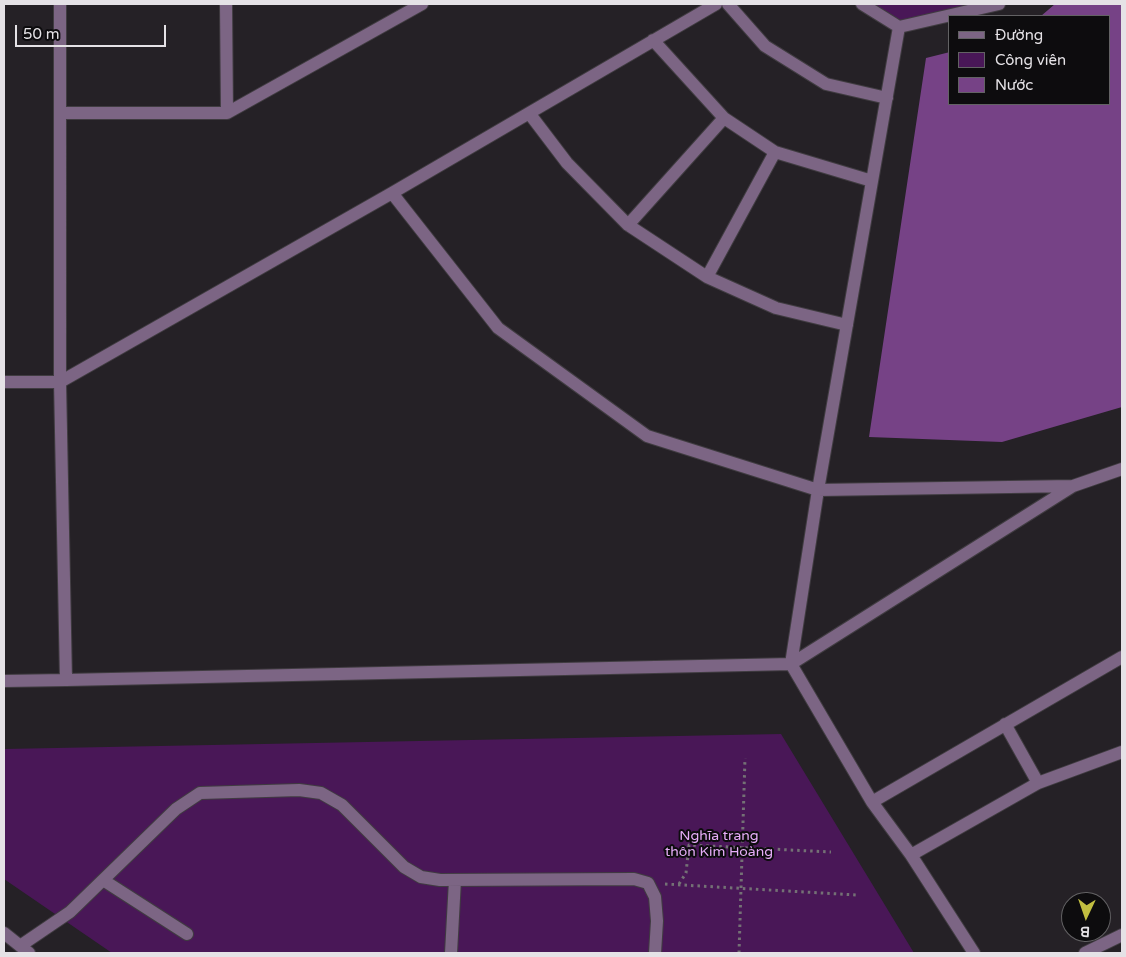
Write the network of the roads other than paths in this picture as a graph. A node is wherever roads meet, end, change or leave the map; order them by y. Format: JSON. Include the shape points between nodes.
{"nodes":[{"id":1,"x":60,"y":4,"type":"edge"},
{"id":2,"x":226,"y":4,"type":"edge"},
{"id":3,"x":422,"y":4,"type":"edge"},
{"id":4,"x":716,"y":4,"type":"edge"},
{"id":5,"x":728,"y":4,"type":"edge"},
{"id":6,"x":862,"y":4,"type":"edge"},
{"id":7,"x":999,"y":4,"type":"edge"},
{"id":8,"x":951,"y":15,"type":"edge"},
{"id":9,"x":948,"y":16,"type":"edge"},
{"id":10,"x":899,"y":27,"type":"junction"},
{"id":11,"x":653,"y":40,"type":"junction"},
{"id":12,"x":887,"y":98,"type":"junction"},
{"id":13,"x":62,"y":113,"type":"junction"},
{"id":14,"x":227,"y":113,"type":"junction"},
{"id":15,"x":529,"y":113,"type":"junction"},
{"id":16,"x":724,"y":118,"type":"junction"},
{"id":17,"x":775,"y":152,"type":"junction"},
{"id":18,"x":872,"y":181,"type":"junction"},
{"id":19,"x":392,"y":193,"type":"junction"},
{"id":20,"x":628,"y":225,"type":"junction"},
{"id":21,"x":707,"y":277,"type":"junction"},
{"id":22,"x":847,"y":325,"type":"junction"},
{"id":23,"x":4,"y":382,"type":"edge"},
{"id":24,"x":60,"y":382,"type":"junction"},
{"id":25,"x":1122,"y":470,"type":"edge"},
{"id":26,"x":1073,"y":486,"type":"junction"},
{"id":27,"x":818,"y":490,"type":"junction"},
{"id":28,"x":1122,"y":656,"type":"edge"},
{"id":29,"x":791,"y":664,"type":"junction"},
{"id":30,"x":66,"y":680,"type":"junction"},
{"id":31,"x":4,"y":681,"type":"edge"},
{"id":32,"x":1005,"y":724,"type":"junction"},
{"id":33,"x":1122,"y":752,"type":"edge"},
{"id":34,"x":1038,"y":784,"type":"junction"},
{"id":35,"x":872,"y":802,"type":"junction"},
{"id":36,"x":911,"y":855,"type":"junction"},
{"id":37,"x":102,"y":880,"type":"junction"},
{"id":38,"x":455,"y":880,"type":"junction"},
{"id":39,"x":4,"y":933,"type":"edge"},
{"id":40,"x":187,"y":934,"type":"dead end"},
{"id":41,"x":1122,"y":935,"type":"edge"},
{"id":42,"x":24,"y":950,"type":"edge"},
{"id":43,"x":451,"y":953,"type":"edge"},
{"id":44,"x":655,"y":953,"type":"edge"},
{"id":45,"x":974,"y":953,"type":"edge"},
{"id":46,"x":1085,"y":953,"type":"edge"}],
"edges":[{"from":1,"to":13,"type":"street"},
{"from":2,"to":14,"type":"street"},
{"from":3,"to":14,"type":"street"},
{"from":4,"to":11,"type":"street"},
{"from":5,"to":12,"type":"street","via":[[765,46],[826,84]]},
{"from":6,"to":10,"type":"street"},
{"from":7,"to":8,"type":"street"},
{"from":9,"to":10,"type":"street"},
{"from":10,"to":12,"type":"street"},
{"from":11,"to":15,"type":"street"},
{"from":11,"to":16,"type":"street"},
{"from":12,"to":18,"type":"street"},
{"from":13,"to":14,"type":"street"},
{"from":13,"to":24,"type":"street"},
{"from":15,"to":19,"type":"street"},
{"from":15,"to":20,"type":"street","via":[[567,163]]},
{"from":16,"to":17,"type":"street"},
{"from":16,"to":20,"type":"street"},
{"from":17,"to":18,"type":"street"},
{"from":17,"to":21,"type":"street"},
{"from":18,"to":22,"type":"street"},
{"from":19,"to":24,"type":"street"},
{"from":19,"to":27,"type":"street","via":[[498,328],[647,436]]},
{"from":20,"to":21,"type":"street"},
{"from":21,"to":22,"type":"street","via":[[776,308]]},
{"from":22,"to":27,"type":"street"},
{"from":23,"to":24,"type":"street"},
{"from":24,"to":30,"type":"street"},
{"from":25,"to":26,"type":"street"},
{"from":26,"to":27,"type":"street"},
{"from":26,"to":29,"type":"street"},
{"from":27,"to":29,"type":"street"},
{"from":28,"to":32,"type":"street"},
{"from":29,"to":30,"type":"street"},
{"from":29,"to":35,"type":"street"},
{"from":30,"to":31,"type":"street"},
{"from":32,"to":34,"type":"street"},
{"from":32,"to":35,"type":"street"},
{"from":33,"to":34,"type":"street"},
{"from":34,"to":36,"type":"street"},
{"from":35,"to":36,"type":"street"},
{"from":36,"to":45,"type":"street"},
{"from":37,"to":38,"type":"street","via":[[176,808],[200,793],[299,790],[321,793],[342,806],[404,867],[421,877]]},
{"from":37,"to":40,"type":"street"},
{"from":37,"to":42,"type":"street"},
{"from":38,"to":43,"type":"street"},
{"from":38,"to":44,"type":"street","via":[[634,879],[648,883],[655,897]]},
{"from":39,"to":42,"type":"street"},
{"from":41,"to":46,"type":"street"}]}
